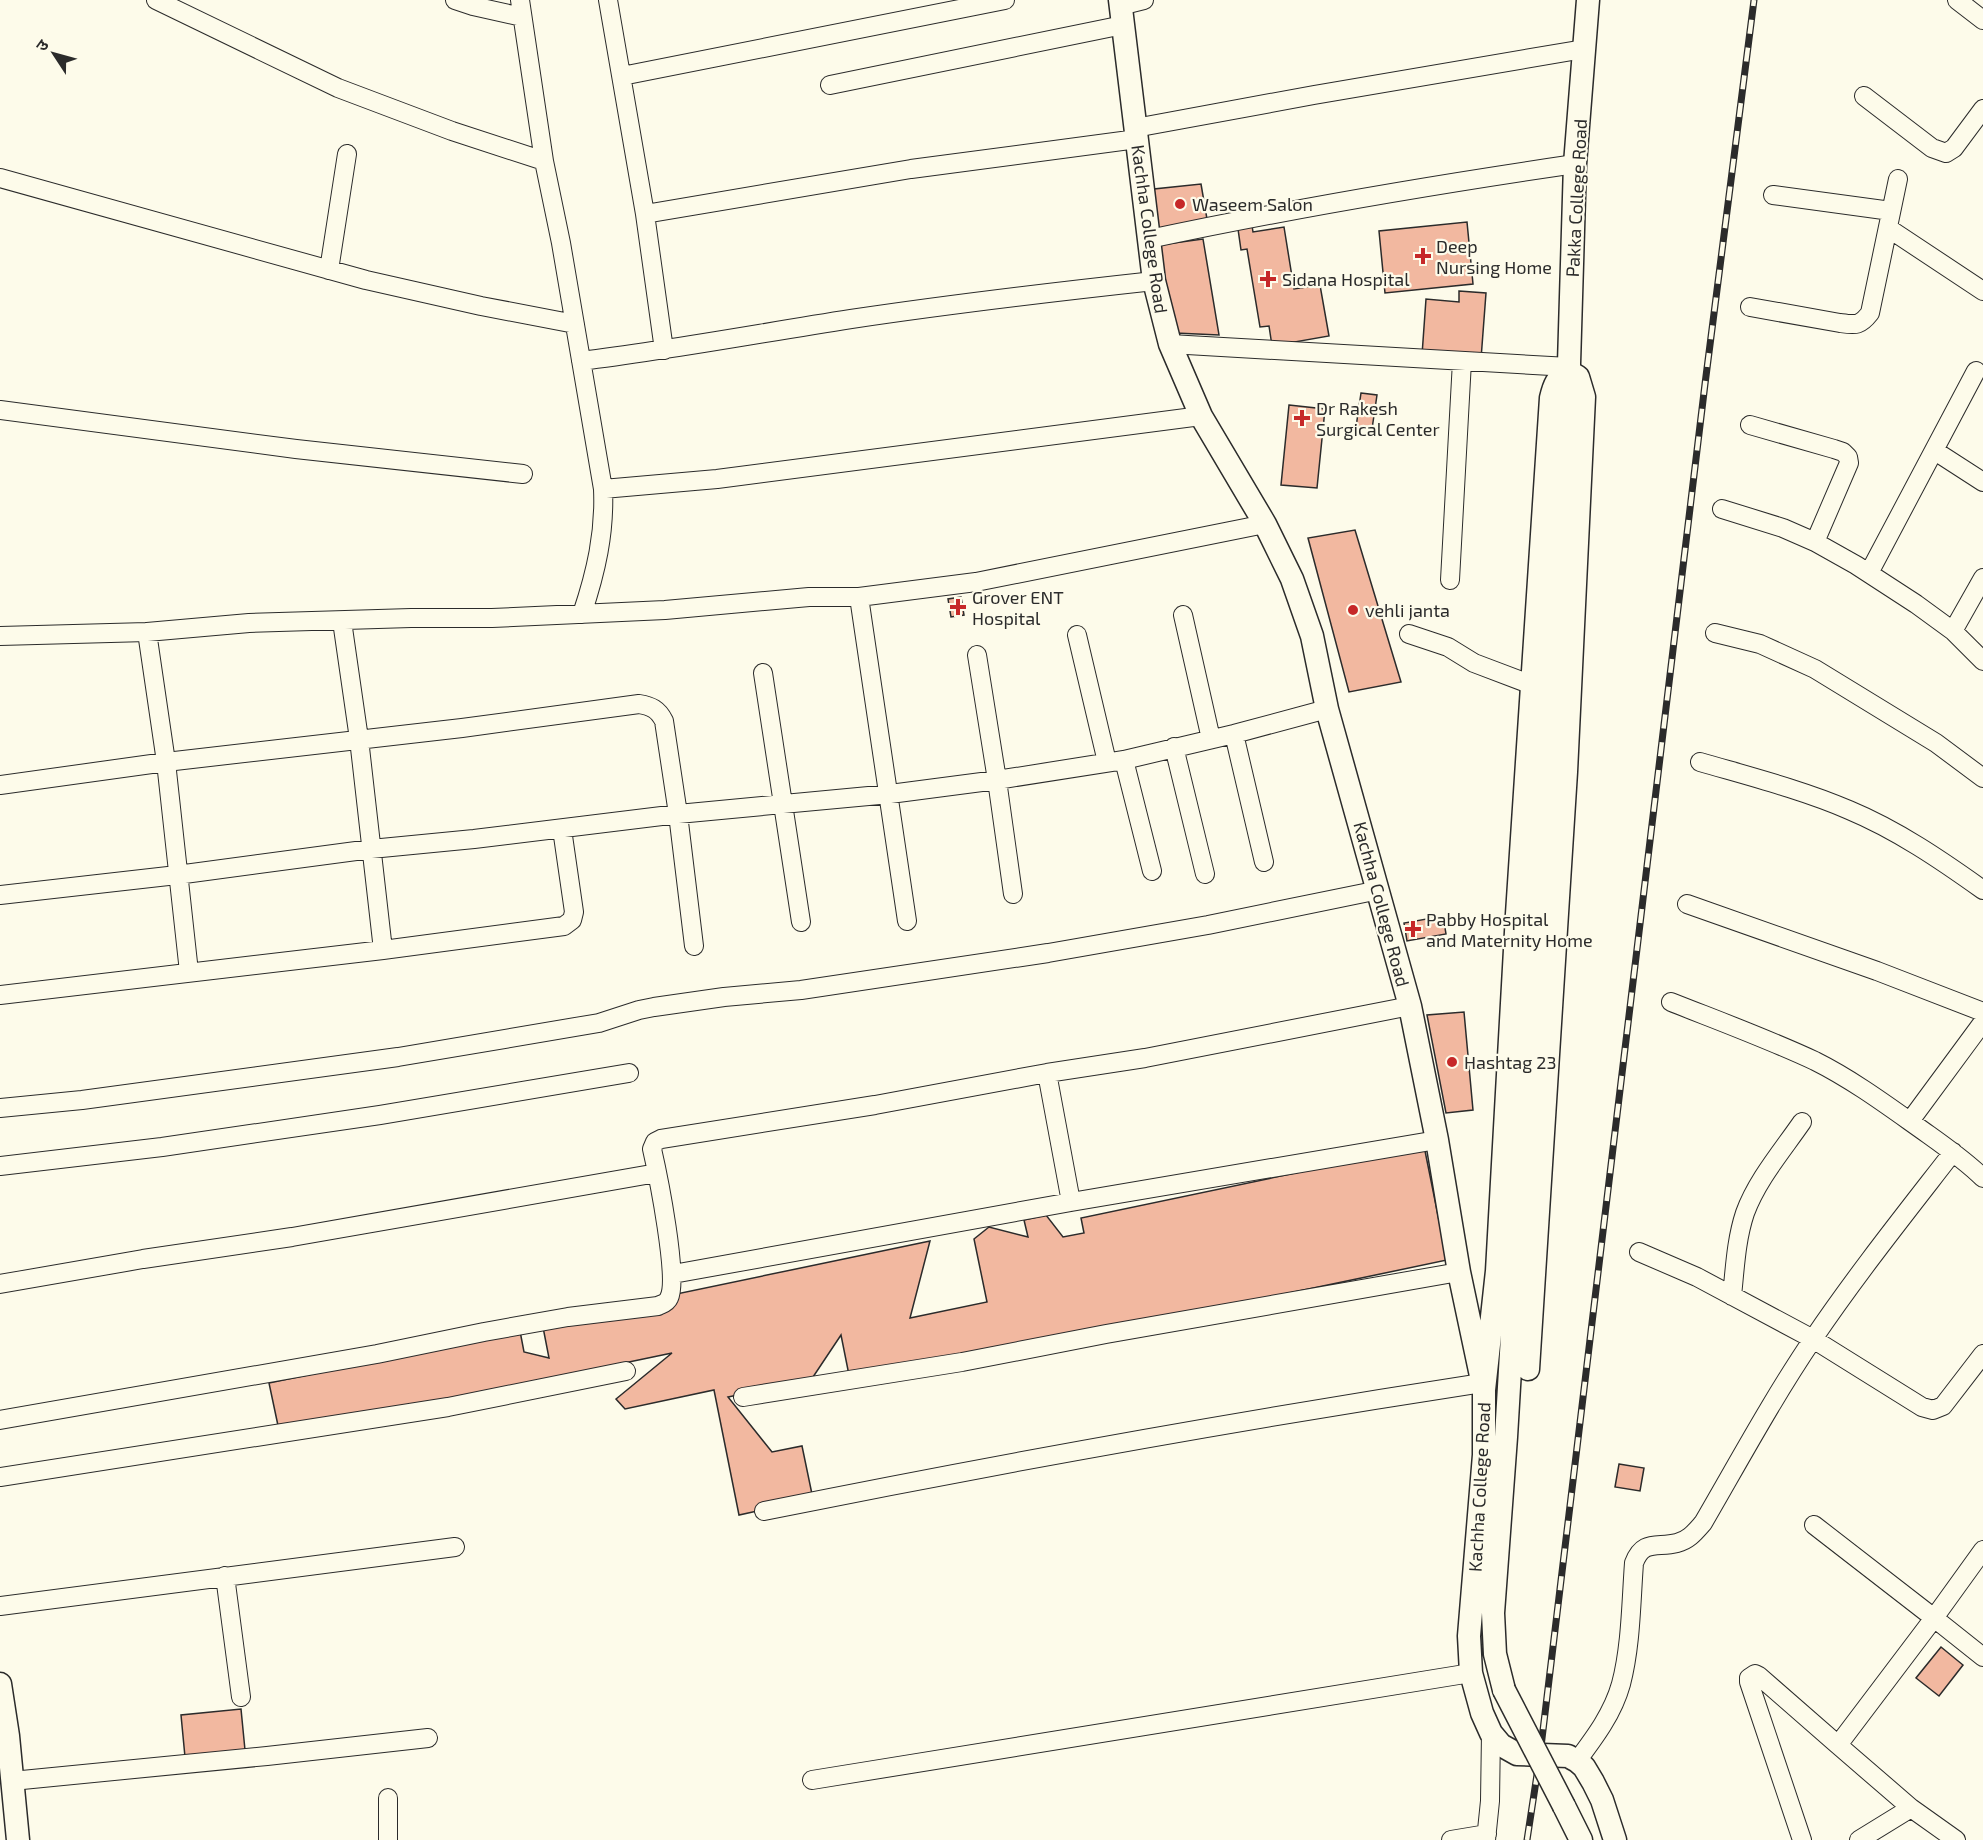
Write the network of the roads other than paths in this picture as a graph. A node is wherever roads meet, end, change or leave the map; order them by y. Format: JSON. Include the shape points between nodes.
{"nodes":[{"id":1,"x":156,"y":0,"type":"edge"},
{"id":2,"x":455,"y":0,"type":"edge"},
{"id":3,"x":608,"y":0,"type":"edge"},
{"id":4,"x":1005,"y":0,"type":"edge"},
{"id":5,"x":1144,"y":0,"type":"edge"},
{"id":6,"x":1588,"y":0,"type":"edge"},
{"id":7,"x":1957,"y":0,"type":"edge"},
{"id":8,"x":521,"y":8,"type":"edge"},
{"id":9,"x":1121,"y":10,"type":"edge"},
{"id":10,"x":1983,"y":20,"type":"edge"},
{"id":11,"x":1584,"y":49,"type":"junction"},
{"id":12,"x":622,"y":75,"type":"junction"},
{"id":13,"x":830,"y":85,"type":"dead end"},
{"id":14,"x":1864,"y":96,"type":"dead end"},
{"id":15,"x":1983,"y":109,"type":"edge"},
{"id":16,"x":1136,"y":134,"type":"junction"},
{"id":17,"x":347,"y":154,"type":"dead end"},
{"id":18,"x":543,"y":161,"type":"junction"},
{"id":19,"x":1575,"y":164,"type":"junction"},
{"id":20,"x":0,"y":178,"type":"edge"},
{"id":21,"x":1898,"y":179,"type":"dead end"},
{"id":22,"x":1773,"y":195,"type":"dead end"},
{"id":23,"x":645,"y":214,"type":"junction"},
{"id":24,"x":1889,"y":220,"type":"junction"},
{"id":25,"x":1149,"y":238,"type":"junction"},
{"id":26,"x":329,"y":270,"type":"junction"},
{"id":27,"x":1155,"y":281,"type":"junction"},
{"id":28,"x":1983,"y":291,"type":"edge"},
{"id":29,"x":1750,"y":307,"type":"dead end"},
{"id":30,"x":575,"y":324,"type":"junction"},
{"id":31,"x":1170,"y":344,"type":"junction"},
{"id":32,"x":664,"y":350,"type":"junction"},
{"id":33,"x":1462,"y":361,"type":"junction"},
{"id":34,"x":581,"y":362,"type":"junction"},
{"id":35,"x":1568,"y":369,"type":"junction"},
{"id":36,"x":1976,"y":371,"type":"dead end"},
{"id":37,"x":0,"y":410,"type":"edge"},
{"id":38,"x":1201,"y":416,"type":"junction"},
{"id":39,"x":1750,"y":425,"type":"dead end"},
{"id":40,"x":1935,"y":451,"type":"junction"},
{"id":41,"x":523,"y":474,"type":"dead end"},
{"id":42,"x":1983,"y":482,"type":"edge"},
{"id":43,"x":603,"y":489,"type":"junction"},
{"id":44,"x":1722,"y":509,"type":"dead end"},
{"id":45,"x":1265,"y":524,"type":"junction"},
{"id":46,"x":1815,"y":542,"type":"junction"},
{"id":47,"x":1869,"y":573,"type":"junction"},
{"id":48,"x":1983,"y":578,"type":"edge"},
{"id":49,"x":1450,"y":580,"type":"dead end"},
{"id":50,"x":859,"y":597,"type":"junction"},
{"id":51,"x":582,"y":614,"type":"junction"},
{"id":52,"x":1183,"y":615,"type":"dead end"},
{"id":53,"x":342,"y":621,"type":"junction"},
{"id":54,"x":1953,"y":631,"type":"junction"},
{"id":55,"x":147,"y":632,"type":"junction"},
{"id":56,"x":1714,"y":633,"type":"dead end"},
{"id":57,"x":1409,"y":634,"type":"dead end"},
{"id":58,"x":1077,"y":635,"type":"dead end"},
{"id":59,"x":0,"y":636,"type":"edge"},
{"id":60,"x":977,"y":656,"type":"dead end"},
{"id":61,"x":1983,"y":661,"type":"edge"},
{"id":62,"x":763,"y":673,"type":"dead end"},
{"id":63,"x":1532,"y":685,"type":"junction"},
{"id":64,"x":1327,"y":709,"type":"junction"},
{"id":65,"x":1234,"y":734,"type":"junction"},
{"id":66,"x":359,"y":739,"type":"junction"},
{"id":67,"x":1211,"y":740,"type":"junction"},
{"id":68,"x":1174,"y":747,"type":"junction"},
{"id":69,"x":1116,"y":761,"type":"junction"},
{"id":70,"x":166,"y":762,"type":"junction"},
{"id":71,"x":1700,"y":762,"type":"dead end"},
{"id":72,"x":1983,"y":778,"type":"edge"},
{"id":73,"x":997,"y":780,"type":"junction"},
{"id":74,"x":0,"y":785,"type":"edge"},
{"id":75,"x":890,"y":794,"type":"junction"},
{"id":76,"x":783,"y":804,"type":"junction"},
{"id":77,"x":678,"y":814,"type":"junction"},
{"id":78,"x":562,"y":829,"type":"junction"},
{"id":79,"x":371,"y":849,"type":"junction"},
{"id":80,"x":1264,"y":862,"type":"dead end"},
{"id":81,"x":1152,"y":871,"type":"dead end"},
{"id":82,"x":1205,"y":874,"type":"dead end"},
{"id":83,"x":177,"y":875,"type":"junction"},
{"id":84,"x":1379,"y":890,"type":"junction"},
{"id":85,"x":1983,"y":890,"type":"edge"},
{"id":86,"x":1013,"y":894,"type":"dead end"},
{"id":87,"x":0,"y":895,"type":"edge"},
{"id":88,"x":1687,"y":904,"type":"dead end"},
{"id":89,"x":907,"y":921,"type":"dead end"},
{"id":90,"x":801,"y":922,"type":"dead end"},
{"id":91,"x":694,"y":946,"type":"dead end"},
{"id":92,"x":383,"y":950,"type":"junction"},
{"id":93,"x":189,"y":972,"type":"junction"},
{"id":94,"x":0,"y":995,"type":"edge"},
{"id":95,"x":1671,"y":1002,"type":"dead end"},
{"id":96,"x":1410,"y":1006,"type":"junction"},
{"id":97,"x":1983,"y":1012,"type":"edge"},
{"id":98,"x":1983,"y":1022,"type":"edge"},
{"id":99,"x":629,"y":1073,"type":"dead end"},
{"id":100,"x":1047,"y":1073,"type":"junction"},
{"id":101,"x":0,"y":1108,"type":"edge"},
{"id":102,"x":1910,"y":1121,"type":"junction"},
{"id":103,"x":1802,"y":1122,"type":"dead end"},
{"id":104,"x":1437,"y":1140,"type":"junction"},
{"id":105,"x":1953,"y":1152,"type":"junction"},
{"id":106,"x":0,"y":1166,"type":"edge"},
{"id":107,"x":657,"y":1173,"type":"junction"},
{"id":108,"x":1983,"y":1178,"type":"edge"},
{"id":109,"x":1071,"y":1202,"type":"junction"},
{"id":110,"x":1639,"y":1252,"type":"dead end"},
{"id":111,"x":1459,"y":1272,"type":"junction"},
{"id":112,"x":673,"y":1274,"type":"junction"},
{"id":113,"x":0,"y":1284,"type":"edge"},
{"id":114,"x":1732,"y":1296,"type":"junction"},
{"id":115,"x":1813,"y":1339,"type":"junction"},
{"id":116,"x":1983,"y":1354,"type":"edge"},
{"id":117,"x":1528,"y":1369,"type":"dead end"},
{"id":118,"x":626,"y":1371,"type":"dead end"},
{"id":119,"x":1483,"y":1386,"type":"junction"},
{"id":120,"x":743,"y":1397,"type":"dead end"},
{"id":121,"x":0,"y":1420,"type":"edge"},
{"id":122,"x":0,"y":1477,"type":"edge"},
{"id":123,"x":764,"y":1511,"type":"dead end"},
{"id":124,"x":1814,"y":1525,"type":"dead end"},
{"id":125,"x":455,"y":1547,"type":"dead end"},
{"id":126,"x":1983,"y":1550,"type":"edge"},
{"id":127,"x":225,"y":1576,"type":"junction"},
{"id":128,"x":0,"y":1606,"type":"edge"},
{"id":129,"x":1934,"y":1618,"type":"junction"},
{"id":130,"x":1983,"y":1657,"type":"edge"},
{"id":131,"x":1471,"y":1673,"type":"junction"},
{"id":132,"x":0,"y":1684,"type":"edge"},
{"id":133,"x":241,"y":1696,"type":"dead end"},
{"id":134,"x":1491,"y":1733,"type":"junction"},
{"id":135,"x":4,"y":1736,"type":"edge"},
{"id":136,"x":428,"y":1738,"type":"dead end"},
{"id":137,"x":1838,"y":1745,"type":"junction"},
{"id":138,"x":1577,"y":1761,"type":"junction"},
{"id":139,"x":812,"y":1780,"type":"dead end"},
{"id":140,"x":8,"y":1792,"type":"edge"},
{"id":141,"x":388,"y":1798,"type":"dead end"},
{"id":142,"x":1911,"y":1808,"type":"junction"},
{"id":143,"x":1614,"y":1836,"type":"edge"},
{"id":144,"x":1486,"y":1837,"type":"edge"},
{"id":145,"x":18,"y":1840,"type":"edge"},
{"id":146,"x":388,"y":1840,"type":"edge"},
{"id":147,"x":1451,"y":1840,"type":"edge"},
{"id":148,"x":1581,"y":1840,"type":"edge"},
{"id":149,"x":1588,"y":1840,"type":"edge"},
{"id":150,"x":1802,"y":1840,"type":"edge"},
{"id":151,"x":1859,"y":1840,"type":"edge"},
{"id":152,"x":1956,"y":1840,"type":"edge"}],
"edges":[{"from":1,"to":18,"type":"street","via":[[338,88]]},
{"from":2,"to":8,"type":"street","via":[[473,6]]},
{"from":3,"to":12,"type":"street"},
{"from":4,"to":12,"type":"street"},
{"from":5,"to":9,"type":"street"},
{"from":6,"to":11,"type":"street","name":"Pakka College Road"},
{"from":7,"to":10,"type":"street"},
{"from":8,"to":18,"type":"street"},
{"from":9,"to":13,"type":"street"},
{"from":9,"to":16,"type":"street","name":"Kachha College Road"},
{"from":11,"to":16,"type":"street","via":[[1325,93]]},
{"from":11,"to":19,"type":"street","name":"Pakka College Road"},
{"from":12,"to":23,"type":"street"},
{"from":14,"to":15,"type":"street","via":[[1932,148],[1946,153]]},
{"from":16,"to":23,"type":"street"},
{"from":16,"to":25,"type":"street","name":"Kachha College Road"},
{"from":17,"to":26,"type":"street"},
{"from":18,"to":30,"type":"street"},
{"from":19,"to":25,"type":"street","via":[[1362,197]]},
{"from":19,"to":35,"type":"street","name":"Pakka College Road"},
{"from":20,"to":26,"type":"street"},
{"from":21,"to":24,"type":"street"},
{"from":22,"to":24,"type":"street"},
{"from":23,"to":32,"type":"street"},
{"from":24,"to":28,"type":"street"},
{"from":24,"to":29,"type":"street","via":[[1869,313],[1863,322],[1855,325]]},
{"from":25,"to":27,"type":"street","name":"Kachha College Road"},
{"from":26,"to":30,"type":"street"},
{"from":27,"to":31,"type":"street","name":"Kachha College Road"},
{"from":27,"to":32,"type":"street","via":[[899,313]]},
{"from":30,"to":34,"type":"street"},
{"from":31,"to":33,"type":"street"},
{"from":31,"to":38,"type":"street","name":"Kachha College Road"},
{"from":32,"to":34,"type":"street"},
{"from":33,"to":35,"type":"street"},
{"from":33,"to":49,"type":"street"},
{"from":34,"to":43,"type":"street"},
{"from":35,"to":63,"type":"street","via":[[1559,377],[1551,398]]},
{"from":35,"to":117,"type":"street","via":[[1578,377],[1584,397],[1566,772]]},
{"from":35,"to":148,"type":"street","name":"Pakka College Road","bridge":true,"via":[[1493,1613],[1495,1654],[1504,1690]]},
{"from":36,"to":40,"type":"street"},
{"from":37,"to":41,"type":"street"},
{"from":38,"to":43,"type":"street","via":[[728,478]]},
{"from":38,"to":45,"type":"street","name":"Kachha College Road"},
{"from":39,"to":46,"type":"street","via":[[1834,449],[1848,457],[1849,463]]},
{"from":40,"to":42,"type":"street"},
{"from":40,"to":47,"type":"street"},
{"from":43,"to":51,"type":"street","via":[[600,548]]},
{"from":44,"to":46,"type":"street"},
{"from":45,"to":50,"type":"street","via":[[986,580]]},
{"from":45,"to":64,"type":"street","name":"Kachha College Road","via":[[1292,579],[1312,636]]},
{"from":46,"to":47,"type":"street"},
{"from":47,"to":54,"type":"street"},
{"from":48,"to":54,"type":"street"},
{"from":50,"to":51,"type":"street","via":[[809,597]]},
{"from":50,"to":75,"type":"street"},
{"from":51,"to":53,"type":"street"},
{"from":52,"to":67,"type":"street"},
{"from":53,"to":55,"type":"street","via":[[249,623]]},
{"from":53,"to":66,"type":"street"},
{"from":54,"to":61,"type":"street"},
{"from":55,"to":59,"type":"street"},
{"from":55,"to":70,"type":"street"},
{"from":56,"to":72,"type":"street","via":[[1760,644],[1815,669],[1936,743]]},
{"from":57,"to":63,"type":"street"},
{"from":58,"to":69,"type":"street"},
{"from":60,"to":73,"type":"street"},
{"from":62,"to":76,"type":"street"},
{"from":63,"to":119,"type":"street","via":[[1497,1271]]},
{"from":64,"to":65,"type":"street"},
{"from":64,"to":84,"type":"street","name":"Kachha College Road"},
{"from":65,"to":67,"type":"street"},
{"from":65,"to":80,"type":"street"},
{"from":66,"to":70,"type":"street"},
{"from":66,"to":77,"type":"street","via":[[639,704],[650,706],[664,721]]},
{"from":66,"to":79,"type":"street"},
{"from":67,"to":68,"type":"street"},
{"from":68,"to":69,"type":"street"},
{"from":68,"to":82,"type":"street"},
{"from":69,"to":73,"type":"street"},
{"from":69,"to":81,"type":"street"},
{"from":70,"to":74,"type":"street"},
{"from":70,"to":83,"type":"street"},
{"from":71,"to":85,"type":"street","via":[[1849,810],[1898,834]]},
{"from":73,"to":75,"type":"street"},
{"from":73,"to":86,"type":"street"},
{"from":75,"to":76,"type":"street"},
{"from":75,"to":89,"type":"street"},
{"from":76,"to":77,"type":"street"},
{"from":76,"to":90,"type":"street"},
{"from":77,"to":78,"type":"street"},
{"from":77,"to":91,"type":"street"},
{"from":78,"to":79,"type":"street"},
{"from":78,"to":92,"type":"street","via":[[574,912],[572,920],[564,926]]},
{"from":79,"to":83,"type":"street"},
{"from":79,"to":92,"type":"street"},
{"from":83,"to":87,"type":"street"},
{"from":83,"to":93,"type":"street"},
{"from":84,"to":96,"type":"street","name":"Kachha College Road"},
{"from":84,"to":101,"type":"street","via":[[1026,956],[801,990],[654,1007],[599,1023],[422,1053]]},
{"from":88,"to":97,"type":"street"},
{"from":92,"to":93,"type":"street"},
{"from":93,"to":94,"type":"street"},
{"from":95,"to":102,"type":"street","via":[[1817,1062]]},
{"from":96,"to":100,"type":"street","via":[[1145,1058]]},
{"from":96,"to":104,"type":"street","name":"Kachha College Road"},
{"from":98,"to":102,"type":"street"},
{"from":99,"to":106,"type":"street","via":[[380,1116]]},
{"from":100,"to":107,"type":"street","via":[[661,1139],[652,1149]]},
{"from":100,"to":109,"type":"street"},
{"from":102,"to":105,"type":"street"},
{"from":103,"to":114,"type":"street","via":[[1759,1185],[1746,1212],[1738,1239]]},
{"from":104,"to":109,"type":"street"},
{"from":104,"to":111,"type":"street","name":"Kachha College Road"},
{"from":105,"to":108,"type":"street"},
{"from":105,"to":115,"type":"street"},
{"from":107,"to":112,"type":"street"},
{"from":107,"to":113,"type":"street"},
{"from":109,"to":112,"type":"street"},
{"from":110,"to":114,"type":"street"},
{"from":111,"to":119,"type":"street","name":"Kachha College Road"},
{"from":111,"to":120,"type":"street","via":[[962,1362]]},
{"from":112,"to":121,"type":"street","via":[[669,1298],[658,1306],[526,1324]]},
{"from":114,"to":115,"type":"street"},
{"from":115,"to":116,"type":"street","via":[[1922,1407],[1933,1410],[1943,1406]]},
{"from":115,"to":138,"type":"street","via":[[1703,1523],[1691,1537],[1643,1548],[1637,1554],[1621,1685],[1608,1715]]},
{"from":118,"to":122,"type":"street","via":[[448,1407]]},
{"from":119,"to":123,"type":"street","via":[[1311,1409]]},
{"from":119,"to":131,"type":"street","name":"Kachha College Road","via":[[1484,1455],[1469,1636]]},
{"from":124,"to":129,"type":"street"},
{"from":125,"to":127,"type":"street"},
{"from":126,"to":129,"type":"street"},
{"from":127,"to":128,"type":"street"},
{"from":127,"to":133,"type":"street"},
{"from":129,"to":130,"type":"street"},
{"from":129,"to":137,"type":"street"},
{"from":131,"to":134,"type":"street","name":"Kachha College Road"},
{"from":131,"to":139,"type":"street"},
{"from":132,"to":135,"type":"street"},
{"from":134,"to":138,"type":"street","via":[[1501,1745],[1517,1754],[1568,1756]]},
{"from":134,"to":144,"type":"street","name":"Kachha College Road"},
{"from":135,"to":140,"type":"street"},
{"from":136,"to":140,"type":"street"},
{"from":137,"to":142,"type":"street"},
{"from":137,"to":150,"type":"street","via":[[1759,1676],[1749,1678]]},
{"from":138,"to":143,"type":"street","via":[[1593,1782]]},
{"from":140,"to":145,"type":"street"},
{"from":141,"to":146,"type":"street"},
{"from":142,"to":151,"type":"street"},
{"from":142,"to":152,"type":"street"},
{"from":143,"to":149,"type":"street"},
{"from":144,"to":147,"type":"street"}]}
